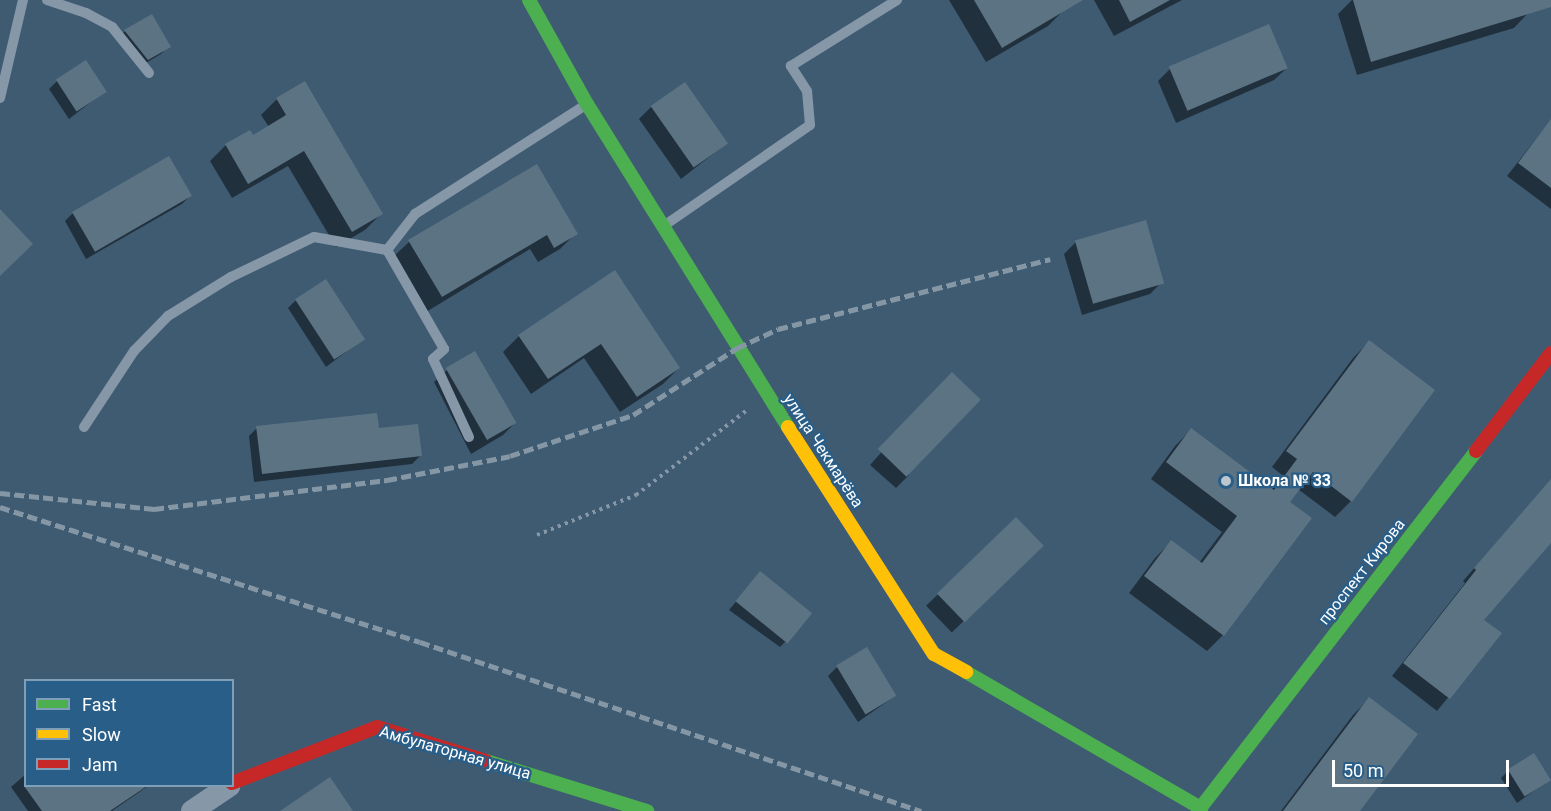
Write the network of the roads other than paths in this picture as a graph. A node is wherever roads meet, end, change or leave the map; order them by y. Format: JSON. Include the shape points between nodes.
{"nodes":[{"id":1,"x":23,"y":0,"type":"edge"},
{"id":2,"x":47,"y":0,"type":"edge"},
{"id":3,"x":529,"y":0,"type":"edge"},
{"id":4,"x":897,"y":0,"type":"edge"},
{"id":5,"x":149,"y":73,"type":"dead end"},
{"id":6,"x":0,"y":98,"type":"edge"},
{"id":7,"x":587,"y":104,"type":"junction"},
{"id":8,"x":663,"y":227,"type":"junction"},
{"id":9,"x":387,"y":250,"type":"junction"},
{"id":10,"x":1551,"y":353,"type":"edge"},
{"id":11,"x":84,"y":427,"type":"dead end"},
{"id":12,"x":469,"y":437,"type":"dead end"},
{"id":13,"x":234,"y":783,"type":"edge"},
{"id":14,"x":227,"y":787,"type":"edge"},
{"id":15,"x":607,"y":804,"type":"edge"},
{"id":16,"x":1202,"y":810,"type":"edge"},
{"id":17,"x":192,"y":811,"type":"edge"},
{"id":18,"x":647,"y":811,"type":"edge"}],
"edges":[{"from":1,"to":6,"type":"lane"},
{"from":2,"to":5,"type":"lane","via":[[112,27]]},
{"from":3,"to":7,"type":"street","name":"улица Чекмарёва"},
{"from":4,"to":8,"type":"lane","via":[[791,66],[807,91],[810,125]]},
{"from":7,"to":8,"type":"street","name":"улица Чекмарёва"},
{"from":7,"to":9,"type":"lane","via":[[415,214]]},
{"from":8,"to":16,"type":"street","name":"улица Чекмарёва","via":[[934,654]]},
{"from":9,"to":11,"type":"lane","via":[[314,237],[231,277],[168,316],[134,351]]},
{"from":9,"to":12,"type":"lane","via":[[444,349],[433,359]]},
{"from":10,"to":16,"type":"street","name":"проспект Кирова"},
{"from":13,"to":15,"type":"street","name":"Амбулаторная улица","via":[[377,727]]},
{"from":14,"to":17,"type":"street","name":"Амбулаторная улица"},
{"from":15,"to":18,"type":"street","name":"Амбулаторная улица"}]}
